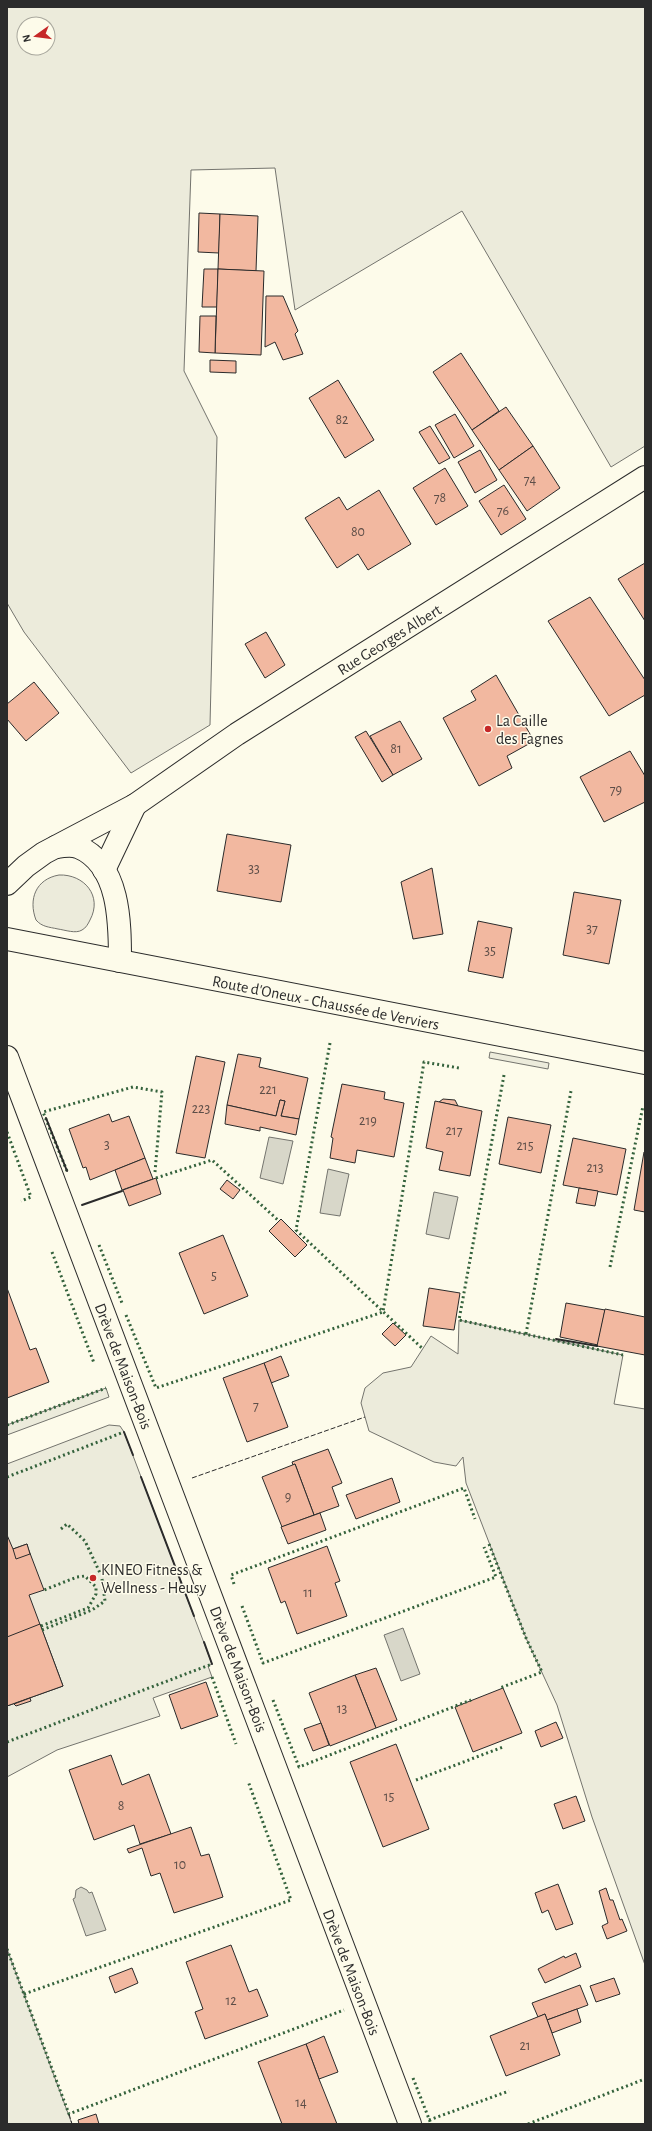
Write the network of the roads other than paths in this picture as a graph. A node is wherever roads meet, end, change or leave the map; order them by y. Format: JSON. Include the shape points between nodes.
{"nodes":[{"id":1,"x":645,"y":477,"type":"edge"},
{"id":2,"x":135,"y":805,"type":"junction"},
{"id":3,"x":56,"y":847,"type":"junction"},
{"id":4,"x":104,"y":870,"type":"junction"},
{"id":5,"x":7,"y":884,"type":"edge"},
{"id":6,"x":7,"y":939,"type":"edge"},
{"id":7,"x":120,"y":961,"type":"junction"},
{"id":8,"x":7,"y":1057,"type":"edge"},
{"id":9,"x":645,"y":1063,"type":"edge"},
{"id":10,"x":410,"y":2124,"type":"edge"}],
"edges":[{"from":1,"to":2,"type":"street","name":"Rue Georges Albert","via":[[237,734]]},
{"from":2,"to":3,"type":"street","name":"Rue Georges Albert"},
{"from":2,"to":4,"type":"street","name":"Rue Georges Albert"},
{"from":3,"to":4,"type":"street","name":"Rue Georges Albert","via":[[77,846],[96,858]]},
{"from":3,"to":5,"type":"street","name":"Rue Georges Albert","via":[[26,866]]},
{"from":4,"to":7,"type":"street","name":"Rue Georges Albert","via":[[113,890],[118,914]]},
{"from":6,"to":7,"type":"street","name":"Route d'Oneux - Chaussée de Verviers"},
{"from":7,"to":9,"type":"street","name":"Route d'Oneux - Chaussée de Verviers"},
{"from":8,"to":10,"type":"street","name":"Drève de Maison-Bois"}]}
